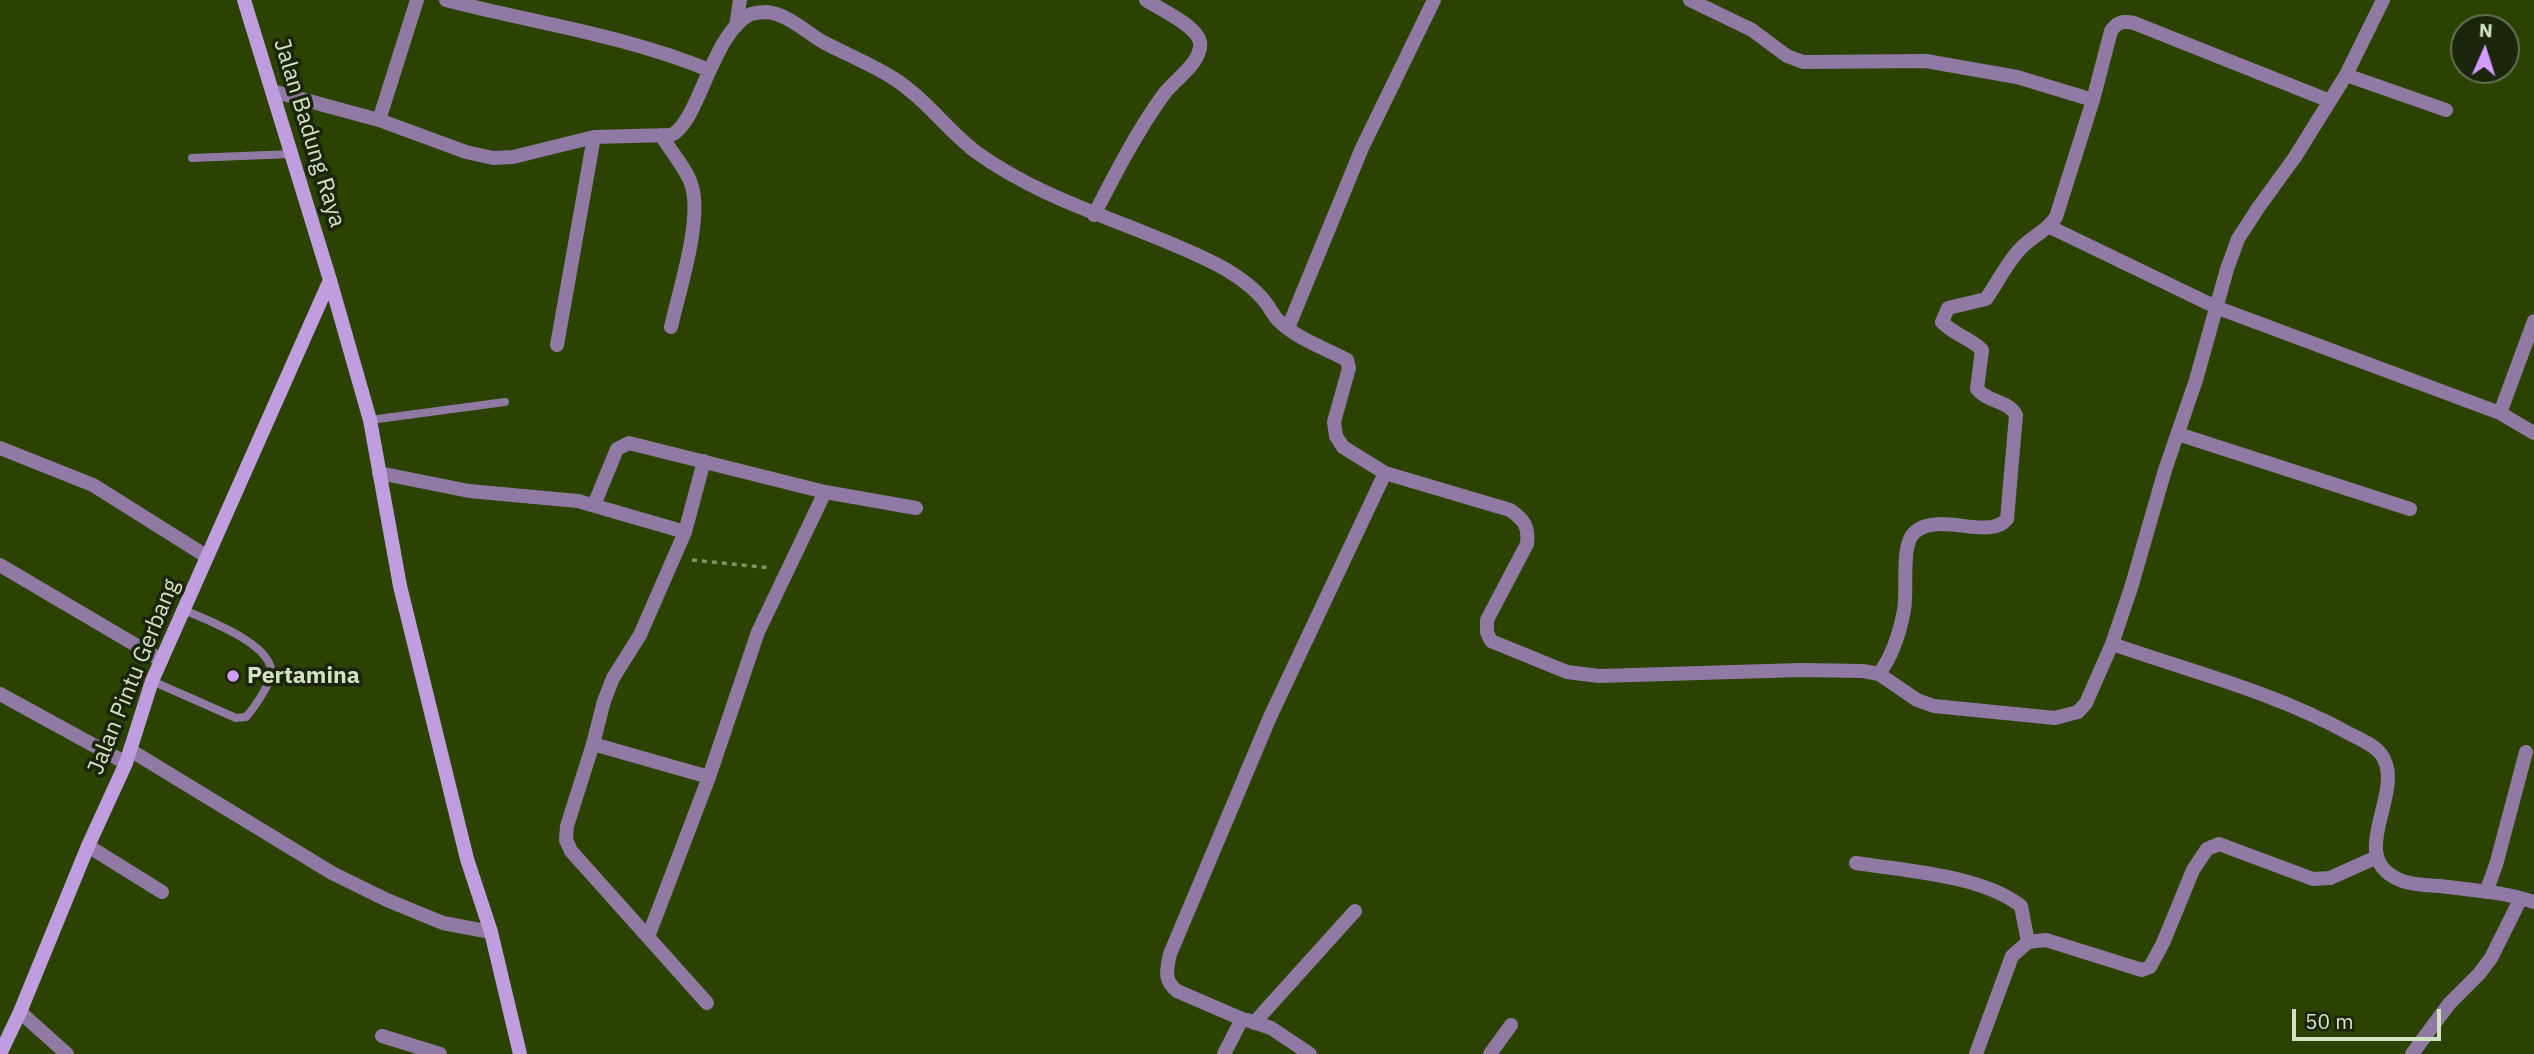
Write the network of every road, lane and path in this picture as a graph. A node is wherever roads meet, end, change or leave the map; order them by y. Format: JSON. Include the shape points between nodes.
{"nodes":[{"id":1,"x":244,"y":0,"type":"edge"},
{"id":2,"x":417,"y":0,"type":"edge"},
{"id":3,"x":446,"y":0,"type":"edge"},
{"id":4,"x":740,"y":0,"type":"edge"},
{"id":5,"x":1146,"y":0,"type":"edge"},
{"id":6,"x":1434,"y":0,"type":"edge"},
{"id":7,"x":1690,"y":0,"type":"edge"},
{"id":8,"x":2383,"y":0,"type":"edge"},
{"id":9,"x":736,"y":26,"type":"junction"},
{"id":10,"x":709,"y":70,"type":"junction"},
{"id":11,"x":2346,"y":75,"type":"junction"},
{"id":12,"x":272,"y":91,"type":"junction"},
{"id":13,"x":2093,"y":100,"type":"junction"},
{"id":14,"x":2330,"y":101,"type":"junction"},
{"id":15,"x":2446,"y":110,"type":"dead end"},
{"id":16,"x":379,"y":120,"type":"junction"},
{"id":17,"x":661,"y":135,"type":"junction"},
{"id":18,"x":594,"y":137,"type":"junction"},
{"id":19,"x":292,"y":154,"type":"junction"},
{"id":20,"x":192,"y":158,"type":"dead end"},
{"id":21,"x":1094,"y":215,"type":"junction"},
{"id":22,"x":2050,"y":227,"type":"junction"},
{"id":23,"x":330,"y":280,"type":"junction"},
{"id":24,"x":2218,"y":307,"type":"junction"},
{"id":25,"x":2534,"y":321,"type":"edge"},
{"id":26,"x":671,"y":327,"type":"dead end"},
{"id":27,"x":1288,"y":328,"type":"junction"},
{"id":28,"x":557,"y":345,"type":"dead end"},
{"id":29,"x":505,"y":402,"type":"dead end"},
{"id":30,"x":2500,"y":413,"type":"junction"},
{"id":31,"x":370,"y":420,"type":"junction"},
{"id":32,"x":2534,"y":433,"type":"edge"},
{"id":33,"x":2178,"y":434,"type":"junction"},
{"id":34,"x":0,"y":448,"type":"edge"},
{"id":35,"x":704,"y":461,"type":"junction"},
{"id":36,"x":379,"y":473,"type":"junction"},
{"id":37,"x":1385,"y":473,"type":"junction"},
{"id":38,"x":825,"y":492,"type":"junction"},
{"id":39,"x":594,"y":505,"type":"junction"},
{"id":40,"x":916,"y":508,"type":"dead end"},
{"id":41,"x":2410,"y":509,"type":"dead end"},
{"id":42,"x":685,"y":531,"type":"junction"},
{"id":43,"x":206,"y":556,"type":"junction"},
{"id":44,"x":674,"y":558,"type":"junction"},
{"id":45,"x":0,"y":565,"type":"edge"},
{"id":46,"x":787,"y":570,"type":"junction"},
{"id":47,"x":184,"y":610,"type":"junction"},
{"id":48,"x":2112,"y":644,"type":"junction"},
{"id":49,"x":160,"y":660,"type":"junction"},
{"id":50,"x":1879,"y":674,"type":"junction"},
{"id":51,"x":152,"y":681,"type":"junction"},
{"id":52,"x":0,"y":694,"type":"edge"},
{"id":53,"x":593,"y":744,"type":"junction"},
{"id":54,"x":2526,"y":752,"type":"dead end"},
{"id":55,"x":128,"y":757,"type":"junction"},
{"id":56,"x":709,"y":777,"type":"junction"},
{"id":57,"x":88,"y":846,"type":"junction"},
{"id":58,"x":2377,"y":857,"type":"junction"},
{"id":59,"x":1856,"y":863,"type":"dead end"},
{"id":60,"x":162,"y":892,"type":"dead end"},
{"id":61,"x":2490,"y":892,"type":"junction"},
{"id":62,"x":2522,"y":899,"type":"edge"},
{"id":63,"x":1355,"y":911,"type":"dead end"},
{"id":64,"x":492,"y":932,"type":"junction"},
{"id":65,"x":648,"y":937,"type":"junction"},
{"id":66,"x":2028,"y":942,"type":"junction"},
{"id":67,"x":707,"y":1003,"type":"dead end"},
{"id":68,"x":20,"y":1012,"type":"junction"},
{"id":69,"x":1248,"y":1021,"type":"junction"},
{"id":70,"x":1511,"y":1025,"type":"dead end"},
{"id":71,"x":382,"y":1036,"type":"dead end"},
{"id":72,"x":0,"y":1054,"type":"edge"},
{"id":73,"x":67,"y":1054,"type":"edge"},
{"id":74,"x":440,"y":1054,"type":"edge"},
{"id":75,"x":520,"y":1054,"type":"edge"},
{"id":76,"x":1224,"y":1054,"type":"edge"},
{"id":77,"x":1310,"y":1054,"type":"edge"},
{"id":78,"x":1490,"y":1054,"type":"edge"},
{"id":79,"x":1976,"y":1054,"type":"edge"},
{"id":80,"x":2412,"y":1054,"type":"edge"}],
"edges":[{"from":1,"to":12,"type":"main road","name":"Jalan Badung Raya"},
{"from":2,"to":16,"type":"street"},
{"from":3,"to":10,"type":"street","via":[[630,42]]},
{"from":4,"to":9,"type":"street"},
{"from":5,"to":21,"type":"street","via":[[1194,30],[1200,43],[1197,55],[1165,93],[1118,168]]},
{"from":6,"to":27,"type":"street","via":[[1362,148]]},
{"from":7,"to":13,"type":"street","via":[[1752,30],[1803,62],[1926,61],[2017,77]]},
{"from":8,"to":11,"type":"street"},
{"from":9,"to":10,"type":"street"},
{"from":9,"to":21,"type":"street","via":[[752,14],[767,12],[786,19],[894,78],[975,151]]},
{"from":10,"to":17,"type":"street","via":[[678,132]]},
{"from":11,"to":14,"type":"street"},
{"from":11,"to":15,"type":"street"},
{"from":12,"to":16,"type":"street"},
{"from":12,"to":19,"type":"main road","name":"Jalan Badung Raya"},
{"from":13,"to":14,"type":"street","via":[[2111,31],[2122,21]]},
{"from":13,"to":22,"type":"street"},
{"from":14,"to":24,"type":"street","via":[[2238,239]]},
{"from":16,"to":18,"type":"street","via":[[493,158]]},
{"from":17,"to":18,"type":"street"},
{"from":17,"to":26,"type":"street","via":[[692,186],[693,226]]},
{"from":18,"to":28,"type":"street"},
{"from":19,"to":20,"type":"lane"},
{"from":19,"to":23,"type":"main road","name":"Jalan Badung Raya"},
{"from":21,"to":27,"type":"street","via":[[1218,264],[1265,300]]},
{"from":22,"to":24,"type":"street"},
{"from":22,"to":50,"type":"street","via":[[2023,246],[1986,299],[1948,307],[1943,315],[1942,322],[1951,331],[1982,350],[1977,389],[2016,415],[2008,512],[2003,524],[1995,527],[1942,524],[1915,531],[1906,554],[1904,612]]},
{"from":23,"to":31,"type":"main road","name":"Jalan Badung Raya"},
{"from":23,"to":43,"type":"main road","name":"Jalan Pintu Gerbang"},
{"from":24,"to":30,"type":"street"},
{"from":24,"to":33,"type":"street"},
{"from":25,"to":30,"type":"street"},
{"from":27,"to":37,"type":"street","via":[[1347,360],[1336,436],[1343,447]]},
{"from":29,"to":31,"type":"lane"},
{"from":30,"to":32,"type":"street"},
{"from":31,"to":36,"type":"main road","name":"Jalan Badung Raya"},
{"from":33,"to":41,"type":"street"},
{"from":33,"to":48,"type":"street"},
{"from":34,"to":43,"type":"street","via":[[93,485]]},
{"from":35,"to":38,"type":"street"},
{"from":35,"to":39,"type":"street","via":[[629,443],[621,446]]},
{"from":35,"to":42,"type":"street"},
{"from":36,"to":39,"type":"street","via":[[469,491]]},
{"from":36,"to":64,"type":"main road","name":"Jalan Badung Raya","via":[[407,612],[467,859]]},
{"from":37,"to":50,"type":"street","via":[[1510,510],[1524,520],[1527,544],[1487,620],[1487,632],[1491,641],[1567,672],[1599,677],[1801,670]]},
{"from":37,"to":69,"type":"street","via":[[1269,717],[1165,974],[1177,990]]},
{"from":38,"to":40,"type":"street"},
{"from":38,"to":46,"type":"street"},
{"from":39,"to":42,"type":"street"},
{"from":42,"to":44,"type":"street"},
{"from":43,"to":47,"type":"main road","name":"Jalan Pintu Gerbang"},
{"from":44,"to":46,"type":"path"},
{"from":44,"to":53,"type":"street","via":[[640,635],[613,678]]},
{"from":45,"to":49,"type":"street"},
{"from":46,"to":56,"type":"street","via":[[748,659]]},
{"from":47,"to":49,"type":"main road","name":"Jalan Pintu Gerbang"},
{"from":47,"to":51,"type":"lane","via":[[245,640],[269,660],[271,674],[254,708],[246,717],[236,718]]},
{"from":48,"to":50,"type":"street","via":[[2086,703],[2078,712],[2055,718],[1934,706]]},
{"from":48,"to":58,"type":"street","via":[[2285,704],[2370,745],[2381,754],[2388,772],[2375,845]]},
{"from":49,"to":51,"type":"main road","name":"Jalan Pintu Gerbang"},
{"from":51,"to":55,"type":"main road","name":"Jalan Pintu Gerbang"},
{"from":52,"to":55,"type":"street"},
{"from":53,"to":56,"type":"street"},
{"from":53,"to":65,"type":"street","via":[[566,840]]},
{"from":54,"to":61,"type":"street"},
{"from":55,"to":57,"type":"main road","name":"Jalan Pintu Gerbang"},
{"from":55,"to":64,"type":"street","via":[[387,900],[443,923]]},
{"from":56,"to":65,"type":"street"},
{"from":57,"to":60,"type":"street"},
{"from":57,"to":68,"type":"main road","name":"Jalan Pintu Gerbang"},
{"from":58,"to":61,"type":"street","via":[[2393,877],[2407,883]]},
{"from":58,"to":66,"type":"street","via":[[2330,878],[2314,879],[2219,844],[2207,849],[2150,967],[2142,970],[2046,940]]},
{"from":59,"to":66,"type":"street","via":[[1986,886],[2021,906]]},
{"from":61,"to":62,"type":"street"},
{"from":62,"to":80,"type":"street","via":[[2491,958]]},
{"from":63,"to":69,"type":"street"},
{"from":64,"to":75,"type":"main road","name":"Jalan Badung Raya"},
{"from":65,"to":67,"type":"street"},
{"from":66,"to":79,"type":"street","via":[[2012,956]]},
{"from":68,"to":72,"type":"main road","name":"Jalan Pintu Gerbang"},
{"from":68,"to":73,"type":"street"},
{"from":69,"to":76,"type":"street"},
{"from":69,"to":77,"type":"street","via":[[1271,1028]]},
{"from":70,"to":78,"type":"street"},
{"from":71,"to":74,"type":"street"}]}
